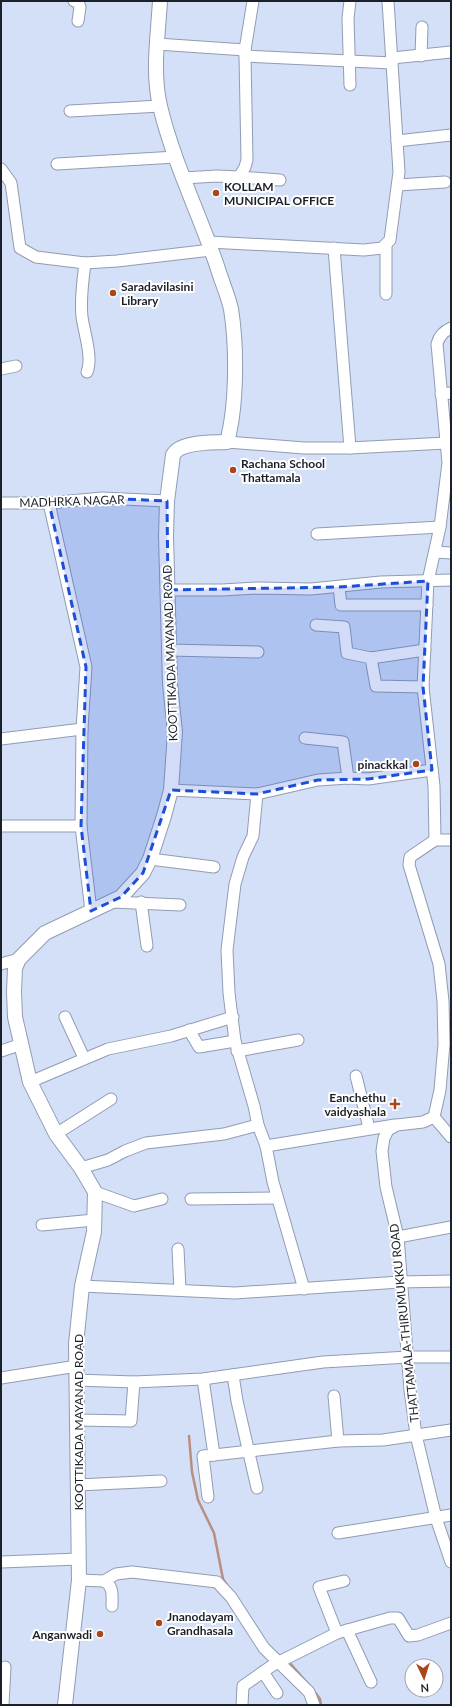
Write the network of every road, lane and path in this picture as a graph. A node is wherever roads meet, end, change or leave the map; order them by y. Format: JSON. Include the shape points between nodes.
{"nodes":[{"id":1,"x":74,"y":1,"type":"edge"},
{"id":2,"x":160,"y":1,"type":"edge"},
{"id":3,"x":252,"y":1,"type":"edge"},
{"id":4,"x":350,"y":1,"type":"edge"},
{"id":5,"x":388,"y":1,"type":"edge"},
{"id":6,"x":78,"y":21,"type":"dead end"},
{"id":7,"x":422,"y":27,"type":"dead end"},
{"id":8,"x":157,"y":44,"type":"junction"},
{"id":9,"x":451,"y":52,"type":"edge"},
{"id":10,"x":245,"y":53,"type":"junction"},
{"id":11,"x":421,"y":56,"type":"junction"},
{"id":12,"x":350,"y":61,"type":"junction"},
{"id":13,"x":392,"y":61,"type":"junction"},
{"id":14,"x":350,"y":85,"type":"dead end"},
{"id":15,"x":160,"y":106,"type":"junction"},
{"id":16,"x":70,"y":111,"type":"dead end"},
{"id":17,"x":451,"y":135,"type":"edge"},
{"id":18,"x":397,"y":141,"type":"junction"},
{"id":19,"x":176,"y":158,"type":"junction"},
{"id":20,"x":57,"y":164,"type":"dead end"},
{"id":21,"x":1,"y":169,"type":"edge"},
{"id":22,"x":239,"y":177,"type":"junction"},
{"id":23,"x":183,"y":178,"type":"junction"},
{"id":24,"x":280,"y":180,"type":"dead end"},
{"id":25,"x":445,"y":182,"type":"dead end"},
{"id":26,"x":398,"y":185,"type":"junction"},
{"id":27,"x":386,"y":244,"type":"junction"},
{"id":28,"x":210,"y":246,"type":"junction"},
{"id":29,"x":334,"y":248,"type":"junction"},
{"id":30,"x":85,"y":263,"type":"junction"},
{"id":31,"x":386,"y":294,"type":"dead end"},
{"id":32,"x":451,"y":328,"type":"edge"},
{"id":33,"x":16,"y":366,"type":"dead end"},
{"id":34,"x":1,"y":369,"type":"edge"},
{"id":35,"x":87,"y":372,"type":"dead end"},
{"id":36,"x":446,"y":393,"type":"edge"},
{"id":37,"x":227,"y":442,"type":"junction"},
{"id":38,"x":446,"y":443,"type":"junction"},
{"id":39,"x":350,"y":448,"type":"junction"},
{"id":40,"x":448,"y":490,"type":"edge"},
{"id":41,"x":167,"y":501,"type":"junction"},
{"id":42,"x":1,"y":502,"type":"edge"},
{"id":43,"x":49,"y":503,"type":"junction"},
{"id":44,"x":440,"y":527,"type":"junction"},
{"id":45,"x":317,"y":534,"type":"dead end"},
{"id":46,"x":435,"y":552,"type":"junction"},
{"id":47,"x":451,"y":553,"type":"edge"},
{"id":48,"x":451,"y":580,"type":"edge"},
{"id":49,"x":428,"y":581,"type":"junction"},
{"id":50,"x":339,"y":587,"type":"junction"},
{"id":51,"x":168,"y":590,"type":"junction"},
{"id":52,"x":427,"y":605,"type":"junction"},
{"id":53,"x":316,"y":625,"type":"dead end"},
{"id":54,"x":169,"y":650,"type":"junction"},
{"id":55,"x":425,"y":650,"type":"junction"},
{"id":56,"x":258,"y":652,"type":"dead end"},
{"id":57,"x":371,"y":658,"type":"junction"},
{"id":58,"x":423,"y":687,"type":"junction"},
{"id":59,"x":82,"y":729,"type":"junction"},
{"id":60,"x":305,"y":738,"type":"dead end"},
{"id":61,"x":1,"y":739,"type":"edge"},
{"id":62,"x":432,"y":770,"type":"junction"},
{"id":63,"x":348,"y":778,"type":"junction"},
{"id":64,"x":171,"y":790,"type":"junction"},
{"id":65,"x":257,"y":794,"type":"junction"},
{"id":66,"x":1,"y":826,"type":"edge"},
{"id":67,"x":81,"y":826,"type":"junction"},
{"id":68,"x":435,"y":840,"type":"junction"},
{"id":69,"x":451,"y":840,"type":"edge"},
{"id":70,"x":150,"y":859,"type":"junction"},
{"id":71,"x":214,"y":867,"type":"dead end"},
{"id":72,"x":111,"y":902,"type":"junction"},
{"id":73,"x":141,"y":902,"type":"junction"},
{"id":74,"x":180,"y":905,"type":"dead end"},
{"id":75,"x":91,"y":911,"type":"junction"},
{"id":76,"x":147,"y":946,"type":"dead end"},
{"id":77,"x":19,"y":959,"type":"junction"},
{"id":78,"x":1,"y":964,"type":"edge"},
{"id":79,"x":447,"y":1001,"type":"edge"},
{"id":80,"x":65,"y":1017,"type":"dead end"},
{"id":81,"x":233,"y":1017,"type":"junction"},
{"id":82,"x":189,"y":1030,"type":"junction"},
{"id":83,"x":298,"y":1040,"type":"dead end"},
{"id":84,"x":22,"y":1044,"type":"junction"},
{"id":85,"x":447,"y":1044,"type":"edge"},
{"id":86,"x":236,"y":1046,"type":"junction"},
{"id":87,"x":1,"y":1051,"type":"edge"},
{"id":88,"x":84,"y":1058,"type":"junction"},
{"id":89,"x":356,"y":1076,"type":"dead end"},
{"id":90,"x":30,"y":1082,"type":"junction"},
{"id":91,"x":446,"y":1089,"type":"edge"},
{"id":92,"x":111,"y":1099,"type":"dead end"},
{"id":93,"x":434,"y":1117,"type":"junction"},
{"id":94,"x":258,"y":1125,"type":"junction"},
{"id":95,"x":397,"y":1125,"type":"junction"},
{"id":96,"x":369,"y":1128,"type":"junction"},
{"id":97,"x":56,"y":1134,"type":"junction"},
{"id":98,"x":451,"y":1137,"type":"edge"},
{"id":99,"x":266,"y":1146,"type":"junction"},
{"id":100,"x":81,"y":1168,"type":"junction"},
{"id":101,"x":95,"y":1192,"type":"junction"},
{"id":102,"x":162,"y":1198,"type":"dead end"},
{"id":103,"x":277,"y":1198,"type":"junction"},
{"id":104,"x":191,"y":1199,"type":"dead end"},
{"id":105,"x":94,"y":1220,"type":"junction"},
{"id":106,"x":42,"y":1225,"type":"dead end"},
{"id":107,"x":451,"y":1226,"type":"edge"},
{"id":108,"x":398,"y":1237,"type":"junction"},
{"id":109,"x":178,"y":1249,"type":"dead end"},
{"id":110,"x":451,"y":1280,"type":"edge"},
{"id":111,"x":400,"y":1282,"type":"junction"},
{"id":112,"x":82,"y":1286,"type":"junction"},
{"id":113,"x":304,"y":1289,"type":"junction"},
{"id":114,"x":180,"y":1290,"type":"junction"},
{"id":115,"x":408,"y":1357,"type":"junction"},
{"id":116,"x":451,"y":1357,"type":"edge"},
{"id":117,"x":77,"y":1366,"type":"junction"},
{"id":118,"x":233,"y":1375,"type":"junction"},
{"id":119,"x":1,"y":1378,"type":"edge"},
{"id":120,"x":203,"y":1379,"type":"junction"},
{"id":121,"x":76,"y":1380,"type":"junction"},
{"id":122,"x":134,"y":1382,"type":"junction"},
{"id":123,"x":334,"y":1396,"type":"dead end"},
{"id":124,"x":77,"y":1420,"type":"junction"},
{"id":125,"x":451,"y":1430,"type":"edge"},
{"id":126,"x":416,"y":1435,"type":"junction"},
{"id":127,"x":338,"y":1441,"type":"junction"},
{"id":128,"x":248,"y":1450,"type":"junction"},
{"id":129,"x":214,"y":1455,"type":"junction"},
{"id":130,"x":161,"y":1481,"type":"dead end"},
{"id":131,"x":78,"y":1485,"type":"junction"},
{"id":132,"x":257,"y":1488,"type":"dead end"},
{"id":133,"x":208,"y":1497,"type":"dead end"},
{"id":134,"x":451,"y":1515,"type":"edge"},
{"id":135,"x":436,"y":1518,"type":"junction"},
{"id":136,"x":338,"y":1533,"type":"dead end"},
{"id":137,"x":78,"y":1559,"type":"junction"},
{"id":138,"x":1,"y":1562,"type":"edge"},
{"id":139,"x":451,"y":1562,"type":"edge"},
{"id":140,"x":79,"y":1580,"type":"junction"},
{"id":141,"x":104,"y":1580,"type":"junction"},
{"id":142,"x":344,"y":1581,"type":"dead end"},
{"id":143,"x":112,"y":1606,"type":"dead end"},
{"id":144,"x":451,"y":1623,"type":"edge"},
{"id":145,"x":342,"y":1632,"type":"junction"},
{"id":146,"x":279,"y":1663,"type":"junction"},
{"id":147,"x":5,"y":1667,"type":"dead end"},
{"id":148,"x":263,"y":1672,"type":"junction"},
{"id":149,"x":372,"y":1682,"type":"dead end"},
{"id":150,"x":277,"y":1693,"type":"dead end"},
{"id":151,"x":4,"y":1705,"type":"edge"},
{"id":152,"x":65,"y":1705,"type":"edge"},
{"id":153,"x":242,"y":1705,"type":"edge"},
{"id":154,"x":314,"y":1705,"type":"edge"}],
"edges":[{"from":1,"to":6,"type":"street","via":[[78,2],[80,7]]},
{"from":2,"to":8,"type":"main road"},
{"from":3,"to":10,"type":"street"},
{"from":4,"to":12,"type":"street"},
{"from":5,"to":13,"type":"street"},
{"from":7,"to":11,"type":"street"},
{"from":8,"to":10,"type":"street"},
{"from":8,"to":15,"type":"main road","via":[[155,74]]},
{"from":9,"to":11,"type":"street"},
{"from":10,"to":12,"type":"street"},
{"from":10,"to":22,"type":"street","via":[[247,160]]},
{"from":11,"to":13,"type":"street"},
{"from":12,"to":13,"type":"street"},
{"from":12,"to":14,"type":"street"},
{"from":13,"to":18,"type":"street"},
{"from":15,"to":16,"type":"street"},
{"from":15,"to":19,"type":"main road"},
{"from":17,"to":18,"type":"street"},
{"from":18,"to":26,"type":"street"},
{"from":19,"to":20,"type":"street"},
{"from":19,"to":23,"type":"main road"},
{"from":21,"to":30,"type":"street","via":[[11,183],[20,248],[36,257]]},
{"from":22,"to":23,"type":"street"},
{"from":22,"to":24,"type":"street"},
{"from":23,"to":28,"type":"main road"},
{"from":25,"to":26,"type":"street"},
{"from":26,"to":27,"type":"street","via":[[390,240]]},
{"from":27,"to":29,"type":"street","via":[[382,248],[373,249]]},
{"from":27,"to":31,"type":"street"},
{"from":28,"to":29,"type":"street"},
{"from":28,"to":30,"type":"street","via":[[117,261]]},
{"from":28,"to":37,"type":"main road","via":[[231,308],[235,356],[232,424]]},
{"from":29,"to":39,"type":"street"},
{"from":30,"to":35,"type":"street","via":[[82,316],[89,367]]},
{"from":32,"to":36,"type":"street","via":[[445,331],[437,344]]},
{"from":33,"to":34,"type":"street"},
{"from":36,"to":38,"type":"street"},
{"from":37,"to":39,"type":"street","via":[[304,448]]},
{"from":37,"to":41,"type":"main road","name":"KOOTTIKADA MAYANAD ROAD","via":[[183,446],[177,450],[173,455]]},
{"from":38,"to":39,"type":"street"},
{"from":38,"to":40,"type":"street"},
{"from":40,"to":44,"type":"street"},
{"from":41,"to":43,"type":"street","name":"MADHRKA NAGAR","via":[[102,498]]},
{"from":41,"to":51,"type":"main road","name":"KOOTTIKADA MAYANAD ROAD"},
{"from":42,"to":43,"type":"street","name":"MADHRKA NAGAR"},
{"from":43,"to":59,"type":"street","via":[[86,667]]},
{"from":44,"to":45,"type":"street"},
{"from":44,"to":46,"type":"street"},
{"from":46,"to":47,"type":"street"},
{"from":46,"to":49,"type":"street"},
{"from":48,"to":49,"type":"street"},
{"from":49,"to":50,"type":"street","via":[[381,582]]},
{"from":49,"to":52,"type":"street"},
{"from":50,"to":51,"type":"street"},
{"from":50,"to":52,"type":"street","via":[[341,605]]},
{"from":51,"to":54,"type":"main road","name":"KOOTTIKADA MAYANAD ROAD"},
{"from":52,"to":55,"type":"street"},
{"from":53,"to":57,"type":"street","via":[[344,627],[347,653]]},
{"from":54,"to":56,"type":"street"},
{"from":54,"to":64,"type":"main road","name":"KOOTTIKADA MAYANAD ROAD","via":[[175,732]]},
{"from":55,"to":57,"type":"street"},
{"from":55,"to":58,"type":"street"},
{"from":57,"to":58,"type":"street","via":[[376,686]]},
{"from":58,"to":62,"type":"street"},
{"from":59,"to":61,"type":"street"},
{"from":59,"to":67,"type":"street"},
{"from":60,"to":63,"type":"street","via":[[343,742]]},
{"from":62,"to":63,"type":"street","via":[[368,779]]},
{"from":62,"to":68,"type":"street"},
{"from":63,"to":65,"type":"street","via":[[318,780]]},
{"from":64,"to":65,"type":"street"},
{"from":64,"to":70,"type":"main road","name":"KOOTTIKADA MAYANAD ROAD"},
{"from":65,"to":81,"type":"street","via":[[252,836],[235,884],[227,950]]},
{"from":66,"to":67,"type":"street"},
{"from":67,"to":75,"type":"street"},
{"from":68,"to":69,"type":"street"},
{"from":68,"to":79,"type":"street","via":[[410,857],[409,865],[439,964]]},
{"from":70,"to":71,"type":"street"},
{"from":70,"to":72,"type":"main road","name":"KOOTTIKADA MAYANAD ROAD","via":[[143,873],[121,897]]},
{"from":72,"to":73,"type":"street"},
{"from":72,"to":75,"type":"main road","name":"KOOTTIKADA MAYANAD ROAD"},
{"from":73,"to":74,"type":"street"},
{"from":73,"to":76,"type":"street"},
{"from":75,"to":77,"type":"main road","name":"KOOTTIKADA MAYANAD ROAD","via":[[45,933]]},
{"from":77,"to":78,"type":"street"},
{"from":77,"to":84,"type":"main road","via":[[15,968],[14,992],[15,1017]]},
{"from":79,"to":85,"type":"street"},
{"from":80,"to":88,"type":"street"},
{"from":81,"to":82,"type":"street"},
{"from":81,"to":86,"type":"street"},
{"from":82,"to":86,"type":"street","via":[[199,1047]]},
{"from":82,"to":88,"type":"street","via":[[108,1049]]},
{"from":83,"to":86,"type":"street"},
{"from":84,"to":87,"type":"street"},
{"from":84,"to":90,"type":"main road"},
{"from":85,"to":91,"type":"street"},
{"from":86,"to":94,"type":"street"},
{"from":88,"to":90,"type":"street"},
{"from":89,"to":96,"type":"street"},
{"from":90,"to":97,"type":"main road"},
{"from":91,"to":93,"type":"street"},
{"from":92,"to":97,"type":"street"},
{"from":93,"to":95,"type":"street","via":[[423,1122]]},
{"from":93,"to":98,"type":"street"},
{"from":94,"to":99,"type":"street"},
{"from":94,"to":100,"type":"street","via":[[224,1134],[146,1143],[108,1160]]},
{"from":95,"to":96,"type":"street"},
{"from":95,"to":108,"type":"street","name":"THATTAMALA-THIRUMUKKU ROAD","via":[[388,1130],[382,1151],[386,1187]]},
{"from":96,"to":99,"type":"street","via":[[343,1135]]},
{"from":97,"to":100,"type":"main road"},
{"from":99,"to":103,"type":"street"},
{"from":100,"to":101,"type":"main road"},
{"from":101,"to":102,"type":"street","via":[[134,1206]]},
{"from":101,"to":105,"type":"main road","name":"KOOTTIKADA MAYANAD ROAD"},
{"from":103,"to":104,"type":"street"},
{"from":103,"to":113,"type":"street"},
{"from":105,"to":106,"type":"street"},
{"from":105,"to":112,"type":"main road","name":"KOOTTIKADA MAYANAD ROAD","via":[[94,1232]]},
{"from":107,"to":108,"type":"street"},
{"from":108,"to":111,"type":"street","name":"THATTAMALA-THIRUMUKKU ROAD"},
{"from":109,"to":114,"type":"street"},
{"from":110,"to":111,"type":"street"},
{"from":111,"to":113,"type":"street"},
{"from":111,"to":115,"type":"street","name":"THATTAMALA-THIRUMUKKU ROAD"},
{"from":112,"to":114,"type":"street"},
{"from":112,"to":117,"type":"main road","name":"KOOTTIKADA MAYANAD ROAD","via":[[76,1344]]},
{"from":113,"to":114,"type":"street","via":[[235,1293]]},
{"from":115,"to":116,"type":"street"},
{"from":115,"to":118,"type":"street","via":[[323,1362]]},
{"from":115,"to":126,"type":"street","name":"THATTAMALA-THIRUMUKKU ROAD"},
{"from":117,"to":119,"type":"street"},
{"from":117,"to":121,"type":"main road","name":"KOOTTIKADA MAYANAD ROAD"},
{"from":118,"to":120,"type":"street"},
{"from":118,"to":128,"type":"street"},
{"from":120,"to":122,"type":"street"},
{"from":120,"to":129,"type":"street"},
{"from":121,"to":122,"type":"street"},
{"from":121,"to":124,"type":"main road","name":"KOOTTIKADA MAYANAD ROAD"},
{"from":122,"to":124,"type":"street","via":[[131,1421]]},
{"from":123,"to":127,"type":"street"},
{"from":124,"to":131,"type":"main road","name":"KOOTTIKADA MAYANAD ROAD"},
{"from":125,"to":126,"type":"street"},
{"from":126,"to":127,"type":"street","via":[[383,1440]]},
{"from":126,"to":135,"type":"street","name":"THATTAMALA-THIRUMUKKU ROAD"},
{"from":127,"to":128,"type":"street"},
{"from":128,"to":129,"type":"street"},
{"from":128,"to":132,"type":"street"},
{"from":129,"to":133,"type":"street","via":[[203,1456]]},
{"from":130,"to":131,"type":"street"},
{"from":131,"to":137,"type":"main road","name":"KOOTTIKADA MAYANAD ROAD"},
{"from":134,"to":135,"type":"street"},
{"from":135,"to":136,"type":"street"},
{"from":135,"to":139,"type":"street","name":"THATTAMALA-THIRUMUKKU ROAD"},
{"from":137,"to":138,"type":"street"},
{"from":137,"to":140,"type":"main road","name":"KOOTTIKADA MAYANAD ROAD"},
{"from":140,"to":141,"type":"street"},
{"from":140,"to":152,"type":"main road","name":"KOOTTIKADA MAYANAD ROAD"},
{"from":141,"to":143,"type":"street","via":[[112,1589]]},
{"from":141,"to":146,"type":"street","via":[[116,1574],[132,1572],[217,1582],[231,1597],[264,1648]]},
{"from":142,"to":145,"type":"street","via":[[319,1587]]},
{"from":144,"to":145,"type":"street","via":[[409,1636],[398,1618],[390,1618]]},
{"from":145,"to":146,"type":"street"},
{"from":145,"to":149,"type":"street"},
{"from":146,"to":148,"type":"street"},
{"from":146,"to":154,"type":"street","via":[[308,1692]]},
{"from":147,"to":151,"type":"street"},
{"from":148,"to":150,"type":"street"},
{"from":148,"to":153,"type":"street","via":[[243,1686]]}]}
